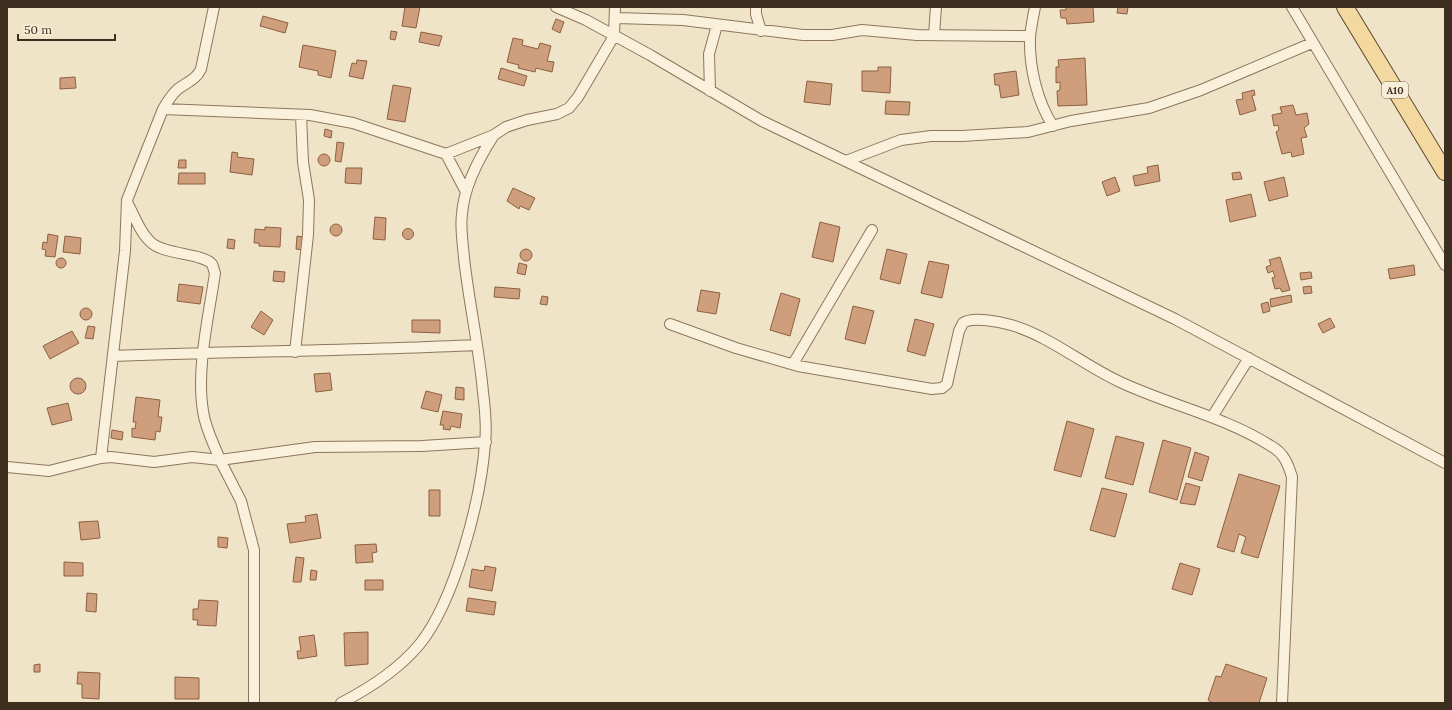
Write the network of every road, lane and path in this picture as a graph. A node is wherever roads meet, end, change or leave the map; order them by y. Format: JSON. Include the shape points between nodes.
{"nodes":[{"id":1,"x":214,"y":7,"type":"edge"},
{"id":2,"x":556,"y":7,"type":"edge"},
{"id":3,"x":615,"y":7,"type":"edge"},
{"id":4,"x":756,"y":7,"type":"edge"},
{"id":5,"x":936,"y":7,"type":"edge"},
{"id":6,"x":1035,"y":7,"type":"edge"},
{"id":7,"x":1292,"y":7,"type":"edge"},
{"id":8,"x":1345,"y":7,"type":"edge"},
{"id":9,"x":616,"y":18,"type":"junction"},
{"id":10,"x":718,"y":25,"type":"junction"},
{"id":11,"x":761,"y":31,"type":"junction"},
{"id":12,"x":934,"y":35,"type":"junction"},
{"id":13,"x":614,"y":36,"type":"junction"},
{"id":14,"x":1030,"y":36,"type":"junction"},
{"id":15,"x":1312,"y":43,"type":"junction"},
{"id":16,"x":710,"y":91,"type":"junction"},
{"id":17,"x":163,"y":109,"type":"junction"},
{"id":18,"x":301,"y":115,"type":"junction"},
{"id":19,"x":1053,"y":126,"type":"junction"},
{"id":20,"x":494,"y":136,"type":"junction"},
{"id":21,"x":446,"y":154,"type":"junction"},
{"id":22,"x":846,"y":161,"type":"junction"},
{"id":23,"x":1445,"y":172,"type":"edge"},
{"id":24,"x":466,"y":192,"type":"junction"},
{"id":25,"x":127,"y":200,"type":"junction"},
{"id":26,"x":872,"y":230,"type":"dead end"},
{"id":27,"x":1445,"y":265,"type":"edge"},
{"id":28,"x":670,"y":324,"type":"dead end"},
{"id":29,"x":476,"y":344,"type":"junction"},
{"id":30,"x":204,"y":352,"type":"junction"},
{"id":31,"x":295,"y":352,"type":"junction"},
{"id":32,"x":112,"y":356,"type":"junction"},
{"id":33,"x":1249,"y":358,"type":"junction"},
{"id":34,"x":793,"y":364,"type":"junction"},
{"id":35,"x":1212,"y":417,"type":"junction"},
{"id":36,"x":486,"y":442,"type":"junction"},
{"id":37,"x":101,"y":458,"type":"junction"},
{"id":38,"x":220,"y":460,"type":"junction"},
{"id":39,"x":1445,"y":463,"type":"edge"},
{"id":40,"x":7,"y":467,"type":"edge"},
{"id":41,"x":254,"y":703,"type":"edge"},
{"id":42,"x":341,"y":703,"type":"edge"},
{"id":43,"x":1282,"y":703,"type":"edge"}],
"edges":[{"from":1,"to":17,"type":"street","via":[[198,76],[179,88]]},
{"from":2,"to":13,"type":"street"},
{"from":3,"to":9,"type":"street"},
{"from":4,"to":11,"type":"street"},
{"from":5,"to":12,"type":"street"},
{"from":6,"to":14,"type":"street"},
{"from":7,"to":15,"type":"street"},
{"from":8,"to":23,"type":"main road","number":"A10"},
{"from":9,"to":10,"type":"street","via":[[683,20]]},
{"from":9,"to":13,"type":"street"},
{"from":10,"to":11,"type":"street"},
{"from":10,"to":16,"type":"street","via":[[708,54]]},
{"from":11,"to":12,"type":"street","via":[[832,35],[862,30]]},
{"from":12,"to":14,"type":"street"},
{"from":13,"to":16,"type":"street"},
{"from":13,"to":20,"type":"street","via":[[569,108],[557,114],[506,126]]},
{"from":14,"to":19,"type":"street","via":[[1039,97],[1043,110]]},
{"from":15,"to":19,"type":"street","via":[[1164,104]]},
{"from":15,"to":27,"type":"street"},
{"from":16,"to":22,"type":"street","via":[[762,121]]},
{"from":17,"to":18,"type":"street"},
{"from":17,"to":25,"type":"street"},
{"from":18,"to":21,"type":"street","via":[[353,123]]},
{"from":18,"to":31,"type":"street","via":[[303,162],[309,194],[308,235]]},
{"from":19,"to":22,"type":"street","via":[[1028,132],[931,136],[901,140]]},
{"from":20,"to":21,"type":"street"},
{"from":20,"to":24,"type":"street","via":[[480,156]]},
{"from":21,"to":24,"type":"street"},
{"from":22,"to":33,"type":"street","via":[[1175,319]]},
{"from":24,"to":29,"type":"street","via":[[462,214],[463,242]]},
{"from":25,"to":30,"type":"street","via":[[152,244],[212,264],[216,273]]},
{"from":25,"to":32,"type":"street","via":[[126,251]]},
{"from":26,"to":34,"type":"street"},
{"from":28,"to":34,"type":"street","via":[[736,348]]},
{"from":29,"to":31,"type":"street"},
{"from":29,"to":36,"type":"street","via":[[483,392]]},
{"from":30,"to":31,"type":"street"},
{"from":30,"to":32,"type":"street"},
{"from":30,"to":38,"type":"street","via":[[201,389],[203,412]]},
{"from":32,"to":37,"type":"street"},
{"from":33,"to":35,"type":"street"},
{"from":33,"to":39,"type":"street"},
{"from":34,"to":35,"type":"street","via":[[932,389],[942,388],[950,376],[963,323],[969,320],[988,320],[1027,331],[1118,382]]},
{"from":35,"to":43,"type":"street","via":[[1273,446],[1287,459],[1292,477]]},
{"from":36,"to":38,"type":"street","via":[[314,447]]},
{"from":36,"to":42,"type":"street","via":[[476,502],[466,540],[448,595],[431,627],[404,661],[364,691]]},
{"from":37,"to":38,"type":"street","via":[[154,462],[192,457]]},
{"from":37,"to":40,"type":"street","via":[[49,470]]},
{"from":38,"to":41,"type":"street","via":[[241,501],[254,550]]}]}
